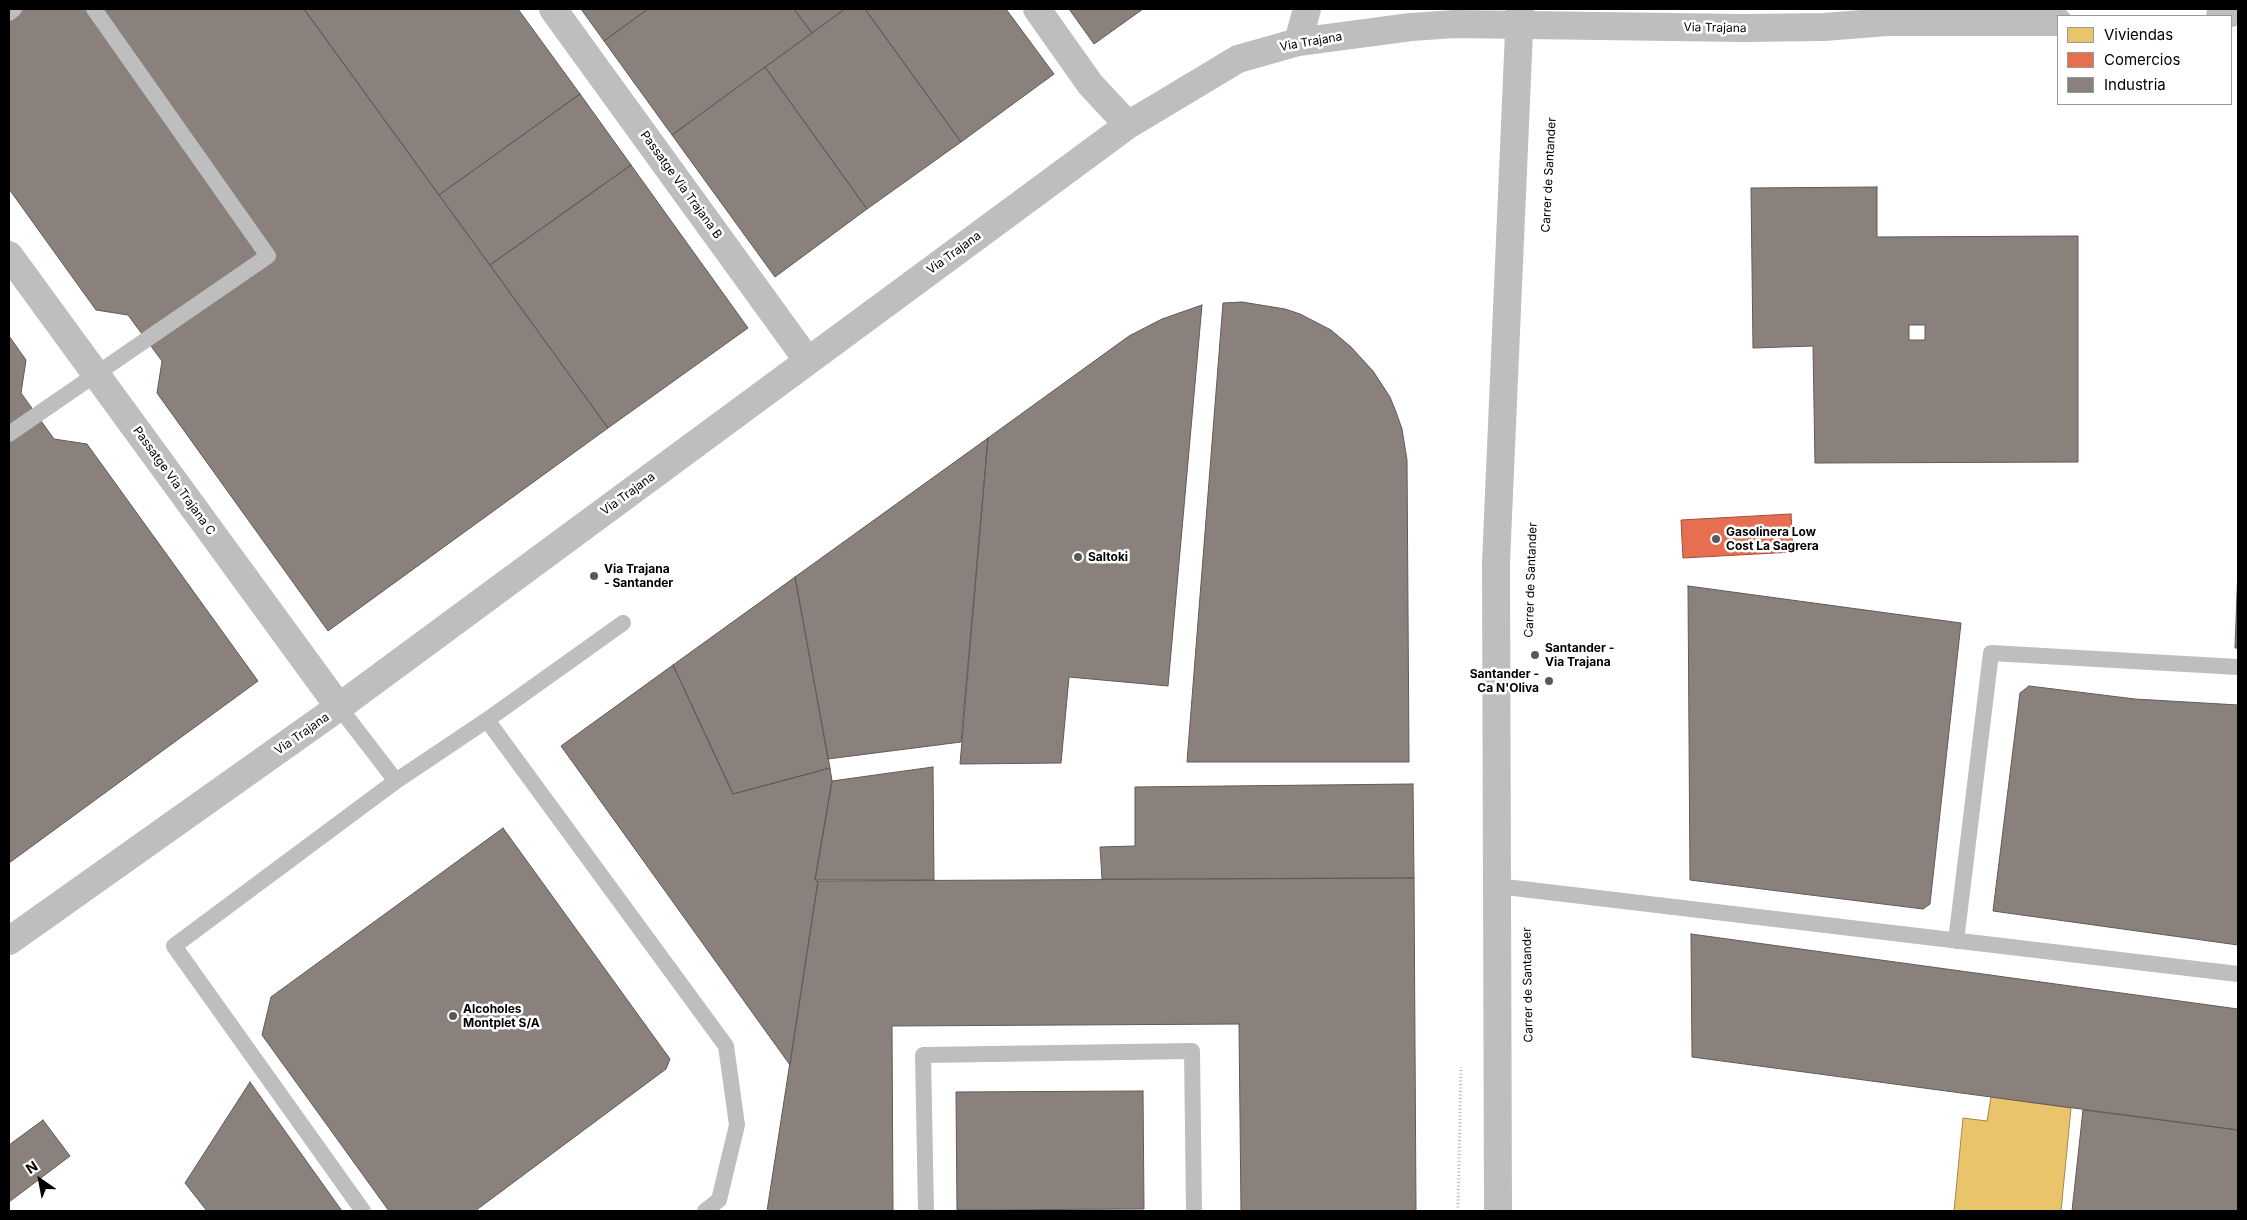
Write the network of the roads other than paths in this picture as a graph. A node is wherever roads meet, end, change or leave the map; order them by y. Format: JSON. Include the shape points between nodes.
{"nodes":[{"id":1,"x":14,"y":9,"type":"edge"},
{"id":2,"x":94,"y":9,"type":"edge"},
{"id":3,"x":553,"y":9,"type":"edge"},
{"id":4,"x":1037,"y":9,"type":"edge"},
{"id":5,"x":1307,"y":9,"type":"edge"},
{"id":6,"x":2238,"y":11,"type":"edge"},
{"id":7,"x":9,"y":13,"type":"edge"},
{"id":8,"x":2224,"y":15,"type":"edge"},
{"id":9,"x":1519,"y":16,"type":"edge"},
{"id":10,"x":1643,"y":18,"type":"edge"},
{"id":11,"x":2057,"y":22,"type":"edge"},
{"id":12,"x":1298,"y":42,"type":"junction"},
{"id":13,"x":1128,"y":125,"type":"junction"},
{"id":14,"x":9,"y":255,"type":"edge"},
{"id":15,"x":808,"y":361,"type":"junction"},
{"id":16,"x":95,"y":373,"type":"junction"},
{"id":17,"x":9,"y":434,"type":"edge"},
{"id":18,"x":623,"y":623,"type":"dead end"},
{"id":19,"x":2238,"y":667,"type":"edge"},
{"id":20,"x":339,"y":707,"type":"junction"},
{"id":21,"x":487,"y":720,"type":"junction"},
{"id":22,"x":396,"y":781,"type":"junction"},
{"id":23,"x":1497,"y":886,"type":"junction"},
{"id":24,"x":9,"y":941,"type":"edge"},
{"id":25,"x":1956,"y":941,"type":"junction"},
{"id":26,"x":2238,"y":974,"type":"edge"},
{"id":27,"x":363,"y":1211,"type":"edge"},
{"id":28,"x":705,"y":1211,"type":"edge"},
{"id":29,"x":926,"y":1211,"type":"edge"},
{"id":30,"x":1194,"y":1211,"type":"edge"},
{"id":31,"x":1498,"y":1211,"type":"edge"}],
"edges":[{"from":1,"to":7,"type":"lane"},
{"from":2,"to":16,"type":"lane","via":[[268,256]]},
{"from":3,"to":15,"type":"street","name":"Passatge Via Trajana B"},
{"from":4,"to":13,"type":"street","via":[[1090,84]]},
{"from":5,"to":12,"type":"street"},
{"from":6,"to":8,"type":"street"},
{"from":9,"to":10,"type":"street","name":"Via Trajana"},
{"from":9,"to":12,"type":"street","name":"Via Trajana"},
{"from":9,"to":23,"type":"street","via":[[1496,563]]},
{"from":10,"to":11,"type":"street","name":"Via Trajana","via":[[1743,28],[1887,22]]},
{"from":12,"to":13,"type":"street","name":"Via Trajana","via":[[1238,59]]},
{"from":13,"to":15,"type":"street","name":"Via Trajana"},
{"from":14,"to":16,"type":"street","name":"Passatge Via Trajana C"},
{"from":15,"to":20,"type":"street","name":"Via Trajana"},
{"from":16,"to":17,"type":"lane"},
{"from":16,"to":20,"type":"street","name":"Passatge Via Trajana C"},
{"from":18,"to":21,"type":"lane"},
{"from":19,"to":25,"type":"lane","via":[[1991,653]]},
{"from":20,"to":22,"type":"lane"},
{"from":20,"to":24,"type":"street","name":"Via Trajana"},
{"from":21,"to":22,"type":"lane"},
{"from":21,"to":28,"type":"lane","via":[[726,1046],[737,1125],[719,1200]]},
{"from":22,"to":27,"type":"lane","via":[[174,946]]},
{"from":23,"to":25,"type":"lane"},
{"from":23,"to":31,"type":"street"},
{"from":25,"to":26,"type":"lane"},
{"from":29,"to":30,"type":"lane","via":[[923,1055],[1192,1051]]}]}
